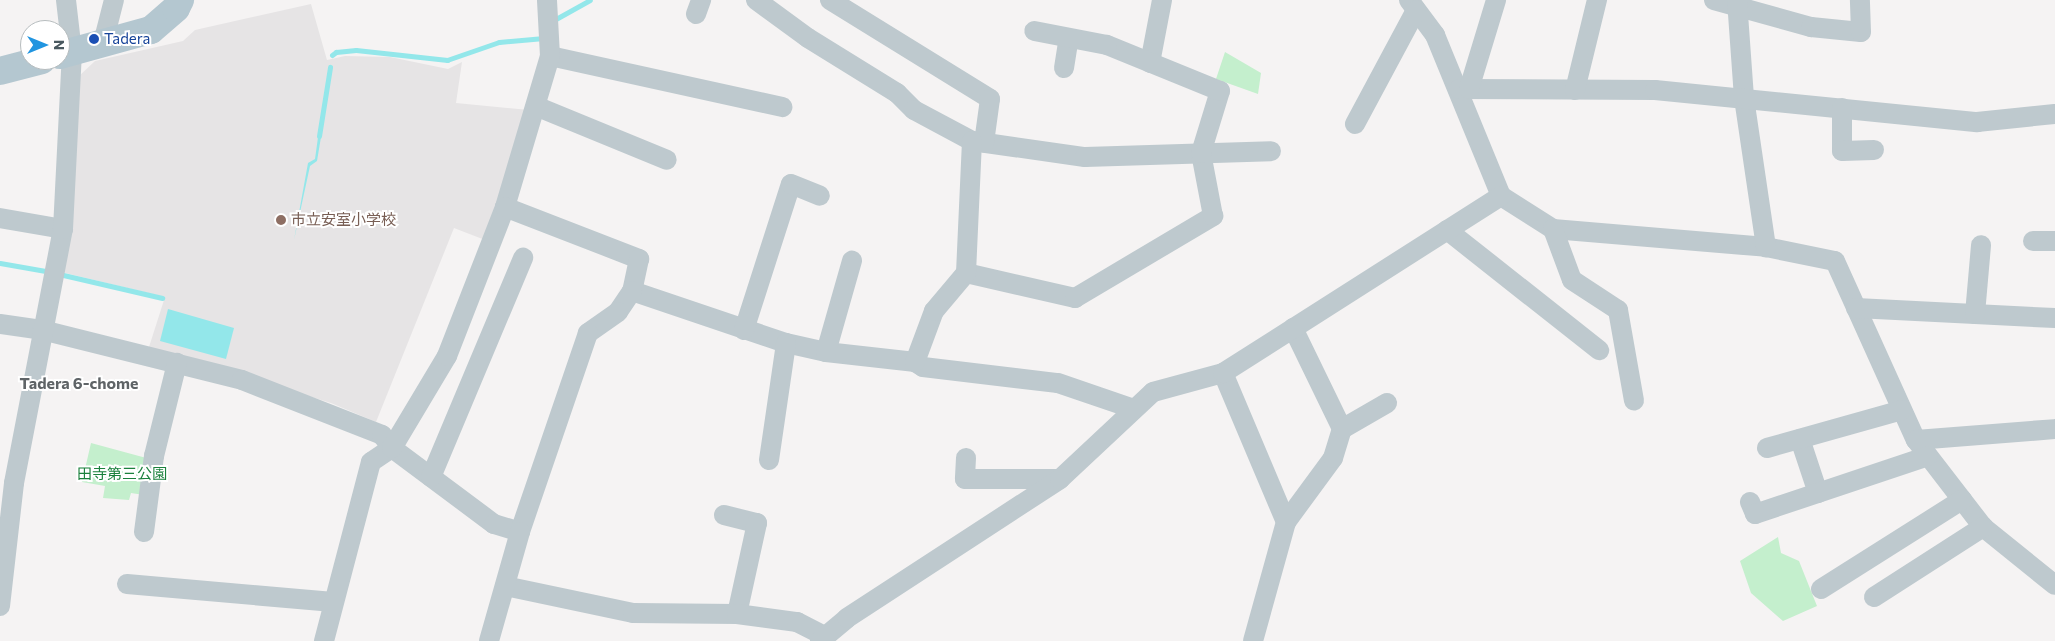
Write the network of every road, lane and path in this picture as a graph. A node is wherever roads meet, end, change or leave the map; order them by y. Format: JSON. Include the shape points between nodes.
{"nodes":[{"id":1,"x":66,"y":0,"type":"edge"},
{"id":2,"x":114,"y":0,"type":"edge"},
{"id":3,"x":180,"y":0,"type":"edge"},
{"id":4,"x":547,"y":0,"type":"edge"},
{"id":5,"x":756,"y":0,"type":"edge"},
{"id":6,"x":830,"y":0,"type":"edge"},
{"id":7,"x":1162,"y":0,"type":"edge"},
{"id":8,"x":1496,"y":0,"type":"edge"},
{"id":9,"x":1597,"y":0,"type":"edge"},
{"id":10,"x":1714,"y":0,"type":"edge"},
{"id":11,"x":1860,"y":0,"type":"edge"},
{"id":12,"x":1737,"y":2,"type":"edge"},
{"id":13,"x":1412,"y":5,"type":"edge"},
{"id":14,"x":66,"y":20,"type":"edge"},
{"id":15,"x":1034,"y":31,"type":"dead end"},
{"id":16,"x":1069,"y":38,"type":"junction"},
{"id":17,"x":103,"y":43,"type":"junction"},
{"id":18,"x":70,"y":52,"type":"edge"},
{"id":19,"x":550,"y":56,"type":"junction"},
{"id":20,"x":1150,"y":63,"type":"junction"},
{"id":21,"x":20,"y":66,"type":"edge"},
{"id":22,"x":1064,"y":68,"type":"dead end"},
{"id":23,"x":66,"y":70,"type":"edge"},
{"id":24,"x":0,"y":72,"type":"edge"},
{"id":25,"x":1464,"y":89,"type":"junction"},
{"id":26,"x":1575,"y":90,"type":"junction"},
{"id":27,"x":1744,"y":98,"type":"junction"},
{"id":28,"x":538,"y":107,"type":"junction"},
{"id":29,"x":782,"y":107,"type":"dead end"},
{"id":30,"x":1842,"y":108,"type":"junction"},
{"id":31,"x":2055,"y":114,"type":"edge"},
{"id":32,"x":1355,"y":124,"type":"dead end"},
{"id":33,"x":978,"y":142,"type":"junction"},
{"id":34,"x":1874,"y":150,"type":"dead end"},
{"id":35,"x":1271,"y":151,"type":"dead end"},
{"id":36,"x":1201,"y":153,"type":"junction"},
{"id":37,"x":667,"y":160,"type":"dead end"},
{"id":38,"x":820,"y":196,"type":"dead end"},
{"id":39,"x":1501,"y":196,"type":"junction"},
{"id":40,"x":506,"y":207,"type":"junction"},
{"id":41,"x":0,"y":218,"type":"edge"},
{"id":42,"x":63,"y":229,"type":"junction"},
{"id":43,"x":1553,"y":229,"type":"junction"},
{"id":44,"x":1447,"y":230,"type":"junction"},
{"id":45,"x":2033,"y":241,"type":"dead end"},
{"id":46,"x":2055,"y":241,"type":"edge"},
{"id":47,"x":1981,"y":245,"type":"dead end"},
{"id":48,"x":1766,"y":247,"type":"junction"},
{"id":49,"x":523,"y":258,"type":"dead end"},
{"id":50,"x":852,"y":261,"type":"dead end"},
{"id":51,"x":966,"y":273,"type":"junction"},
{"id":52,"x":632,"y":291,"type":"junction"},
{"id":53,"x":1856,"y":308,"type":"junction"},
{"id":54,"x":1975,"y":314,"type":"junction"},
{"id":55,"x":2055,"y":318,"type":"edge"},
{"id":56,"x":0,"y":324,"type":"edge"},
{"id":57,"x":1293,"y":328,"type":"junction"},
{"id":58,"x":42,"y":330,"type":"junction"},
{"id":59,"x":744,"y":330,"type":"junction"},
{"id":60,"x":786,"y":343,"type":"junction"},
{"id":61,"x":1599,"y":350,"type":"dead end"},
{"id":62,"x":826,"y":352,"type":"junction"},
{"id":63,"x":915,"y":362,"type":"junction"},
{"id":64,"x":177,"y":364,"type":"junction"},
{"id":65,"x":1222,"y":373,"type":"junction"},
{"id":66,"x":1634,"y":401,"type":"dead end"},
{"id":67,"x":1386,"y":404,"type":"dead end"},
{"id":68,"x":1134,"y":409,"type":"junction"},
{"id":69,"x":1902,"y":410,"type":"junction"},
{"id":70,"x":1342,"y":429,"type":"junction"},
{"id":71,"x":2055,"y":429,"type":"edge"},
{"id":72,"x":1800,"y":439,"type":"junction"},
{"id":73,"x":1916,"y":440,"type":"junction"},
{"id":74,"x":392,"y":448,"type":"junction"},
{"id":75,"x":1767,"y":448,"type":"dead end"},
{"id":76,"x":1928,"y":456,"type":"junction"},
{"id":77,"x":966,"y":458,"type":"dead end"},
{"id":78,"x":770,"y":460,"type":"dead end"},
{"id":79,"x":8,"y":468,"type":"edge"},
{"id":80,"x":431,"y":477,"type":"junction"},
{"id":81,"x":1060,"y":479,"type":"junction"},
{"id":82,"x":1818,"y":493,"type":"junction"},
{"id":83,"x":1962,"y":500,"type":"junction"},
{"id":84,"x":1750,"y":502,"type":"dead end"},
{"id":85,"x":724,"y":515,"type":"dead end"},
{"id":86,"x":1286,"y":522,"type":"junction"},
{"id":87,"x":1983,"y":527,"type":"junction"},
{"id":88,"x":144,"y":532,"type":"dead end"},
{"id":89,"x":520,"y":532,"type":"junction"},
{"id":90,"x":127,"y":584,"type":"dead end"},
{"id":91,"x":2055,"y":585,"type":"edge"},
{"id":92,"x":505,"y":586,"type":"junction"},
{"id":93,"x":1821,"y":589,"type":"dead end"},
{"id":94,"x":1874,"y":597,"type":"dead end"},
{"id":95,"x":333,"y":602,"type":"junction"},
{"id":96,"x":0,"y":606,"type":"edge"},
{"id":97,"x":737,"y":614,"type":"junction"},
{"id":98,"x":821,"y":638,"type":"edge"},
{"id":99,"x":324,"y":641,"type":"edge"},
{"id":100,"x":489,"y":641,"type":"edge"},
{"id":101,"x":1253,"y":641,"type":"edge"}],
"edges":[{"from":1,"to":14,"type":"street"},
{"from":2,"to":17,"type":"street"},
{"from":3,"to":17,"type":"main road","via":[[176,8],[152,30]]},
{"from":4,"to":19,"type":"street"},
{"from":5,"to":33,"type":"street","via":[[808,38],[898,93],[914,110]]},
{"from":6,"to":33,"type":"street","via":[[990,99]]},
{"from":7,"to":20,"type":"street"},
{"from":8,"to":25,"type":"street"},
{"from":9,"to":26,"type":"street"},
{"from":10,"to":12,"type":"street"},
{"from":11,"to":12,"type":"street","via":[[1861,32],[1811,27]]},
{"from":12,"to":27,"type":"street"},
{"from":13,"to":25,"type":"street","via":[[1435,35]]},
{"from":13,"to":32,"type":"street"},
{"from":15,"to":16,"type":"street"},
{"from":16,"to":20,"type":"street","via":[[1107,45]]},
{"from":16,"to":22,"type":"street"},
{"from":17,"to":18,"type":"main road"},
{"from":19,"to":28,"type":"street"},
{"from":19,"to":29,"type":"street"},
{"from":20,"to":36,"type":"street","via":[[1220,91]]},
{"from":21,"to":24,"type":"main road"},
{"from":23,"to":42,"type":"street"},
{"from":25,"to":26,"type":"street"},
{"from":25,"to":39,"type":"street"},
{"from":26,"to":27,"type":"street","via":[[1654,90]]},
{"from":27,"to":30,"type":"street"},
{"from":27,"to":48,"type":"street"},
{"from":28,"to":37,"type":"street"},
{"from":28,"to":40,"type":"street"},
{"from":30,"to":31,"type":"street","via":[[1977,122]]},
{"from":30,"to":34,"type":"street","via":[[1842,151]]},
{"from":33,"to":36,"type":"street","via":[[1085,158]]},
{"from":33,"to":51,"type":"street"},
{"from":35,"to":36,"type":"street"},
{"from":36,"to":51,"type":"street","via":[[1213,216],[1075,298]]},
{"from":38,"to":59,"type":"street","via":[[791,184]]},
{"from":39,"to":43,"type":"street"},
{"from":39,"to":44,"type":"street"},
{"from":40,"to":52,"type":"street","via":[[639,259]]},
{"from":40,"to":74,"type":"street","via":[[447,356]]},
{"from":41,"to":42,"type":"street"},
{"from":42,"to":58,"type":"street"},
{"from":43,"to":48,"type":"street"},
{"from":43,"to":66,"type":"street","via":[[1572,280],[1618,310]]},
{"from":44,"to":57,"type":"street"},
{"from":44,"to":61,"type":"street"},
{"from":45,"to":46,"type":"street"},
{"from":47,"to":54,"type":"street"},
{"from":48,"to":53,"type":"street","via":[[1835,261]]},
{"from":49,"to":80,"type":"street","via":[[510,314],[474,400]]},
{"from":50,"to":62,"type":"street"},
{"from":51,"to":63,"type":"street","via":[[934,311]]},
{"from":52,"to":59,"type":"street"},
{"from":52,"to":89,"type":"street","via":[[618,312],[588,333]]},
{"from":53,"to":54,"type":"street"},
{"from":53,"to":69,"type":"street"},
{"from":54,"to":55,"type":"street"},
{"from":56,"to":58,"type":"street"},
{"from":57,"to":65,"type":"street"},
{"from":57,"to":70,"type":"street"},
{"from":58,"to":64,"type":"street"},
{"from":58,"to":79,"type":"street"},
{"from":59,"to":60,"type":"street"},
{"from":60,"to":62,"type":"street"},
{"from":60,"to":78,"type":"street"},
{"from":62,"to":63,"type":"street"},
{"from":63,"to":68,"type":"street","via":[[923,367],[1058,384]]},
{"from":64,"to":74,"type":"street","via":[[250,384],[382,435]]},
{"from":64,"to":88,"type":"street","via":[[154,456]]},
{"from":65,"to":68,"type":"street","via":[[1153,392]]},
{"from":65,"to":86,"type":"street"},
{"from":67,"to":70,"type":"street"},
{"from":68,"to":81,"type":"street"},
{"from":69,"to":72,"type":"street"},
{"from":69,"to":73,"type":"street"},
{"from":70,"to":86,"type":"street","via":[[1333,458]]},
{"from":71,"to":73,"type":"street"},
{"from":72,"to":75,"type":"street"},
{"from":72,"to":82,"type":"street"},
{"from":73,"to":76,"type":"street"},
{"from":74,"to":80,"type":"street"},
{"from":74,"to":95,"type":"street","via":[[371,462]]},
{"from":76,"to":82,"type":"street"},
{"from":76,"to":83,"type":"street"},
{"from":77,"to":81,"type":"street","via":[[965,479]]},
{"from":79,"to":96,"type":"street"},
{"from":80,"to":89,"type":"street","via":[[494,524]]},
{"from":81,"to":98,"type":"street"},
{"from":82,"to":84,"type":"street","via":[[1755,514]]},
{"from":83,"to":87,"type":"street"},
{"from":83,"to":93,"type":"street"},
{"from":85,"to":97,"type":"street","via":[[757,523]]},
{"from":86,"to":101,"type":"street"},
{"from":87,"to":91,"type":"street"},
{"from":87,"to":94,"type":"street"},
{"from":89,"to":92,"type":"street"},
{"from":90,"to":95,"type":"street"},
{"from":92,"to":97,"type":"street","via":[[633,613]]},
{"from":92,"to":100,"type":"street"},
{"from":95,"to":99,"type":"street"},
{"from":97,"to":98,"type":"street","via":[[797,622]]}]}
